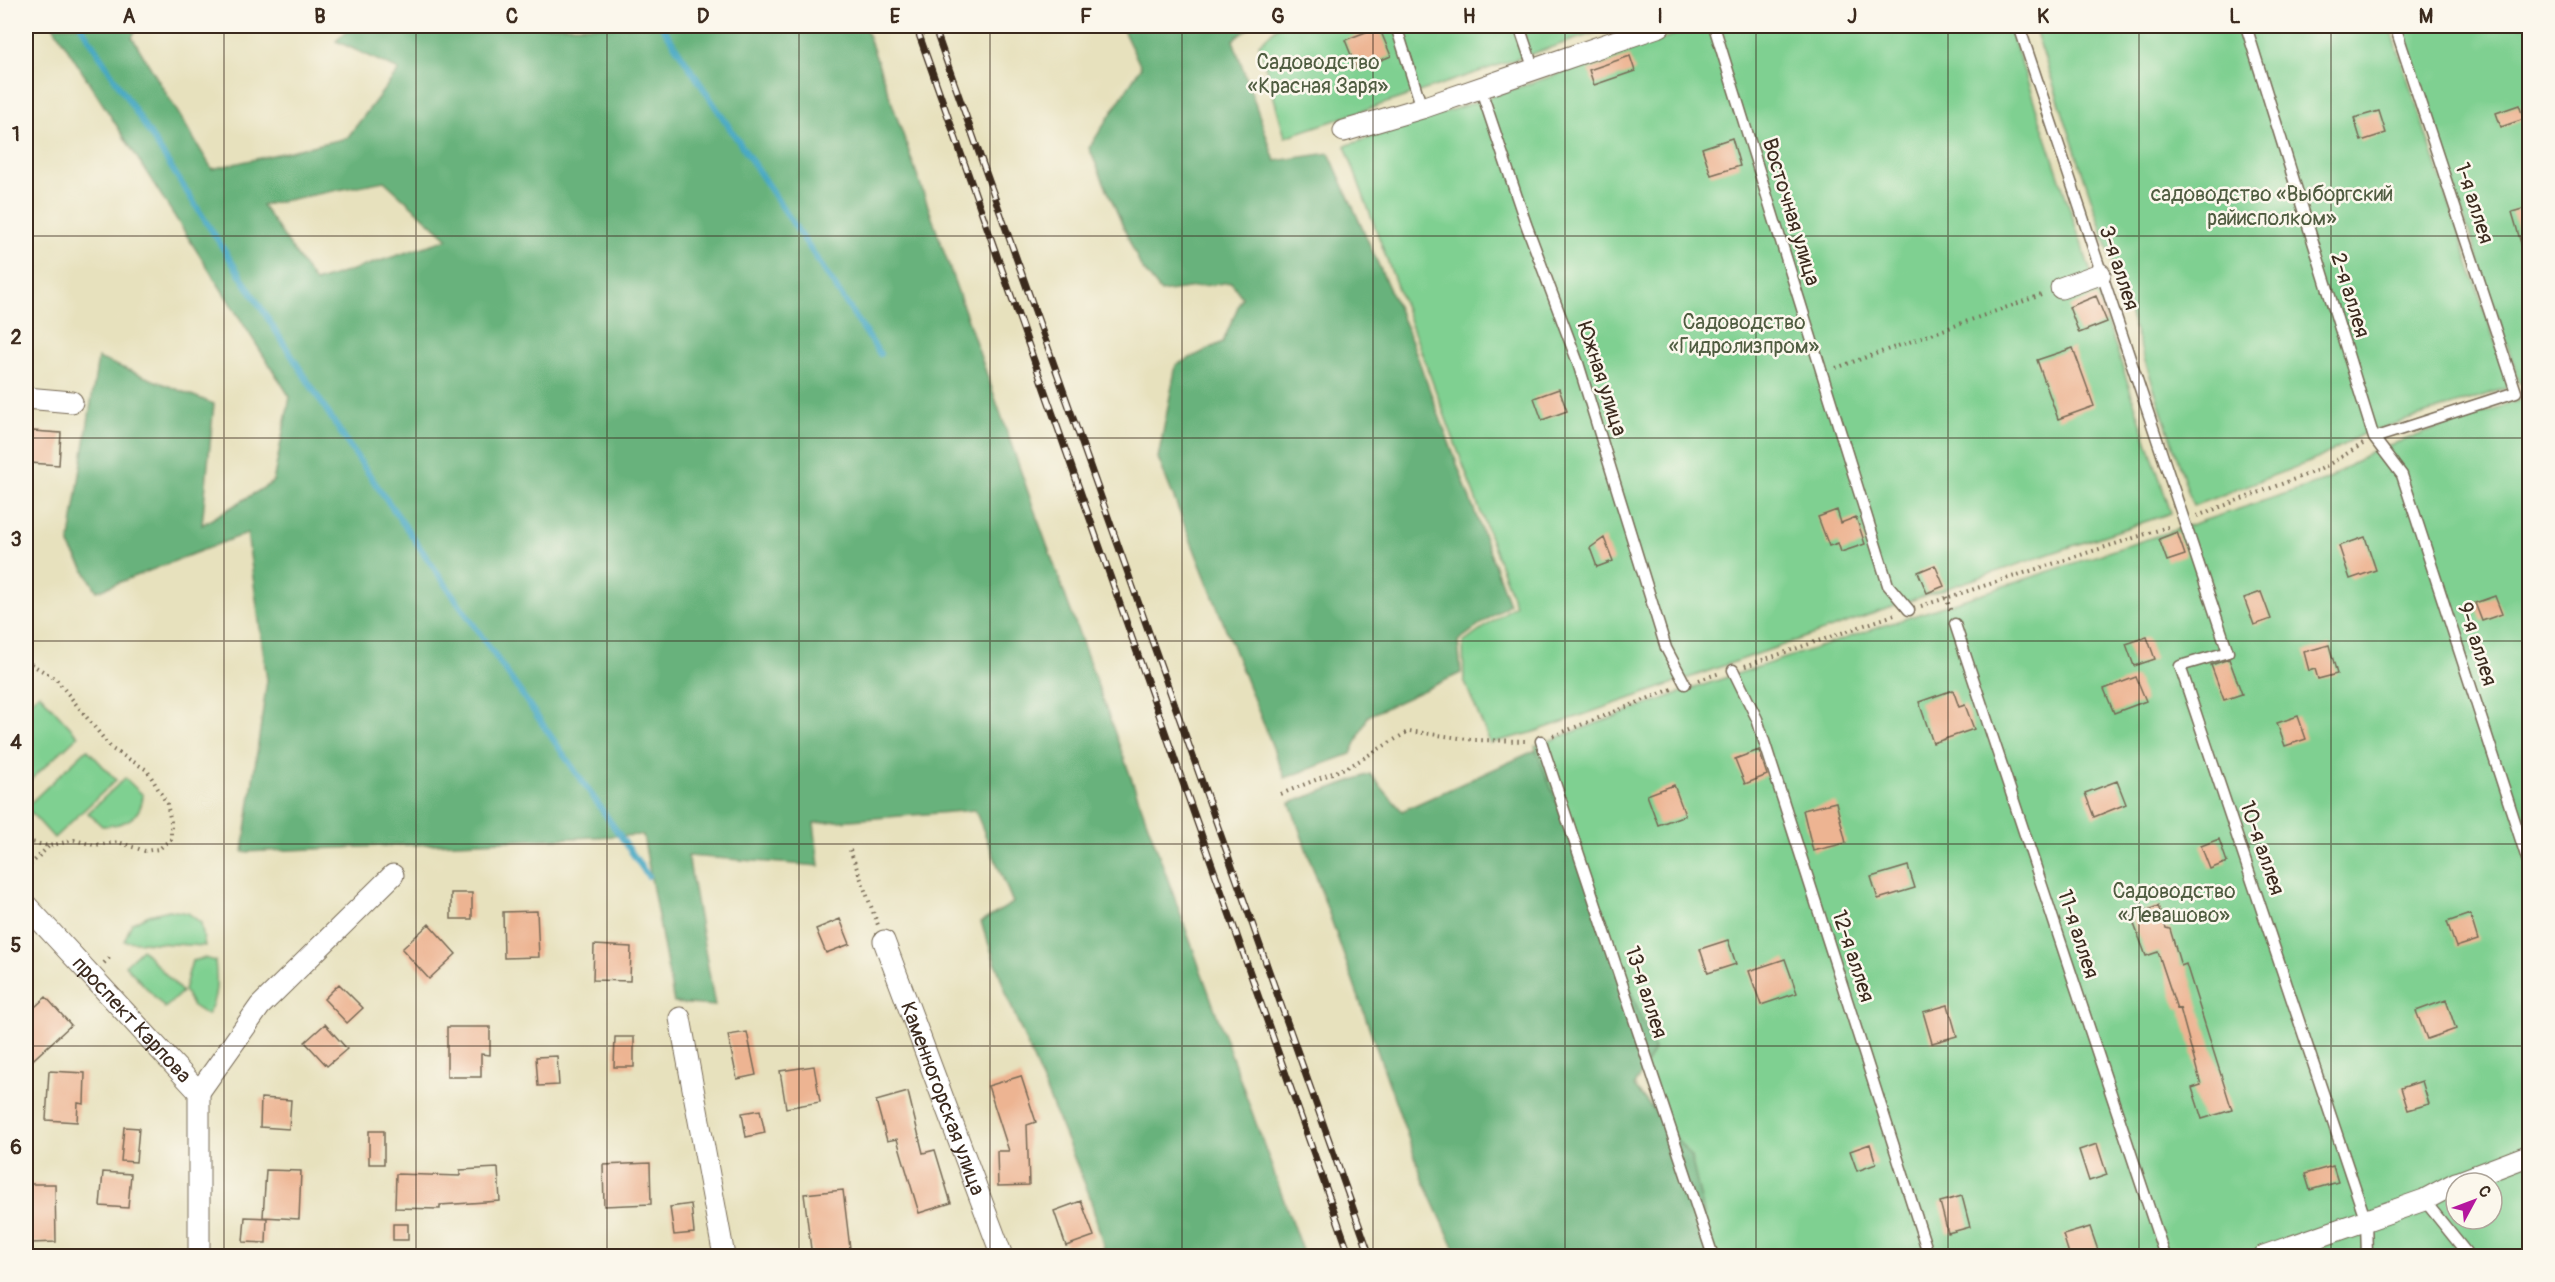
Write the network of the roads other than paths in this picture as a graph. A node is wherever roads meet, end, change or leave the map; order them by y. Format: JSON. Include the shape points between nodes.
{"nodes":[{"id":1,"x":1396,"y":26,"type":"edge"},
{"id":2,"x":1520,"y":26,"type":"edge"},
{"id":3,"x":1714,"y":26,"type":"edge"},
{"id":4,"x":2019,"y":26,"type":"edge"},
{"id":5,"x":2246,"y":26,"type":"edge"},
{"id":6,"x":2395,"y":26,"type":"edge"},
{"id":7,"x":1650,"y":27,"type":"edge"},
{"id":8,"x":1534,"y":70,"type":"junction"},
{"id":9,"x":1480,"y":87,"type":"junction"},
{"id":10,"x":1422,"y":108,"type":"junction"},
{"id":11,"x":1344,"y":130,"type":"dead end"},
{"id":12,"x":2100,"y":274,"type":"junction"},
{"id":13,"x":2061,"y":288,"type":"road end"},
{"id":14,"x":26,"y":398,"type":"edge"},
{"id":15,"x":72,"y":402,"type":"dead end"},
{"id":16,"x":2374,"y":438,"type":"junction"},
{"id":17,"x":2183,"y":522,"type":"joint"},
{"id":18,"x":1909,"y":610,"type":"road end"},
{"id":19,"x":1955,"y":624,"type":"dead end"},
{"id":20,"x":1733,"y":670,"type":"road end"},
{"id":21,"x":1685,"y":684,"type":"road end"},
{"id":22,"x":1541,"y":741,"type":"road end"},
{"id":23,"x":2529,"y":868,"type":"edge"},
{"id":24,"x":393,"y":875,"type":"dead end"},
{"id":25,"x":26,"y":905,"type":"edge"},
{"id":26,"x":884,"y":941,"type":"road end"},
{"id":27,"x":680,"y":1018,"type":"dead end"},
{"id":28,"x":199,"y":1092,"type":"junction"},
{"id":29,"x":2529,"y":1155,"type":"edge"},
{"id":30,"x":2487,"y":1171,"type":"edge"},
{"id":31,"x":2444,"y":1189,"type":"edge"},
{"id":32,"x":2424,"y":1200,"type":"junction"},
{"id":33,"x":2366,"y":1221,"type":"junction"},
{"id":34,"x":724,"y":1256,"type":"edge"},
{"id":35,"x":199,"y":1257,"type":"edge"},
{"id":36,"x":719,"y":1257,"type":"edge"},
{"id":37,"x":1002,"y":1257,"type":"edge"},
{"id":38,"x":1713,"y":1257,"type":"edge"},
{"id":39,"x":1929,"y":1257,"type":"edge"},
{"id":40,"x":2164,"y":1257,"type":"edge"},
{"id":41,"x":2264,"y":1257,"type":"edge"},
{"id":42,"x":2367,"y":1257,"type":"edge"},
{"id":43,"x":2469,"y":1257,"type":"edge"}],
"edges":[{"from":1,"to":10,"type":"lane"},
{"from":2,"to":8,"type":"lane"},
{"from":3,"to":18,"type":"lane","name":"Восточная улица","via":[[1887,585]]},
{"from":4,"to":12,"type":"lane","name":"3-я аллея"},
{"from":5,"to":16,"type":"lane","name":"2-я аллея"},
{"from":6,"to":16,"type":"lane","name":"1-я аллея","via":[[2516,392]]},
{"from":7,"to":8,"type":"street"},
{"from":8,"to":9,"type":"street"},
{"from":9,"to":10,"type":"street"},
{"from":9,"to":21,"type":"lane","name":"Южная улица","via":[[1578,363],[1666,648]]},
{"from":10,"to":11,"type":"street"},
{"from":12,"to":13,"type":"street"},
{"from":12,"to":17,"type":"lane","name":"3-я аллея"},
{"from":14,"to":15,"type":"street"},
{"from":16,"to":23,"type":"lane","name":"9-я аллея","via":[[2402,475]]},
{"from":17,"to":33,"type":"lane","name":"10-я аллея","via":[[2228,652],[2180,666]]},
{"from":19,"to":40,"type":"lane","name":"11-я аллея"},
{"from":20,"to":39,"type":"lane","name":"12-я аллея","via":[[1756,719]]},
{"from":22,"to":38,"type":"lane","name":"13-я аллея"},
{"from":24,"to":28,"type":"street","via":[[260,1006]]},
{"from":25,"to":28,"type":"street","name":"проспект Карпова"},
{"from":26,"to":37,"type":"street","name":"Каменногорская улица"},
{"from":27,"to":34,"type":"street"},
{"from":28,"to":35,"type":"street","name":"проспект Карпова"},
{"from":29,"to":30,"type":"street"},
{"from":31,"to":32,"type":"street"},
{"from":32,"to":33,"type":"street"},
{"from":32,"to":43,"type":"lane"},
{"from":33,"to":41,"type":"street"},
{"from":33,"to":42,"type":"lane"},
{"from":34,"to":36,"type":"street"}]}
